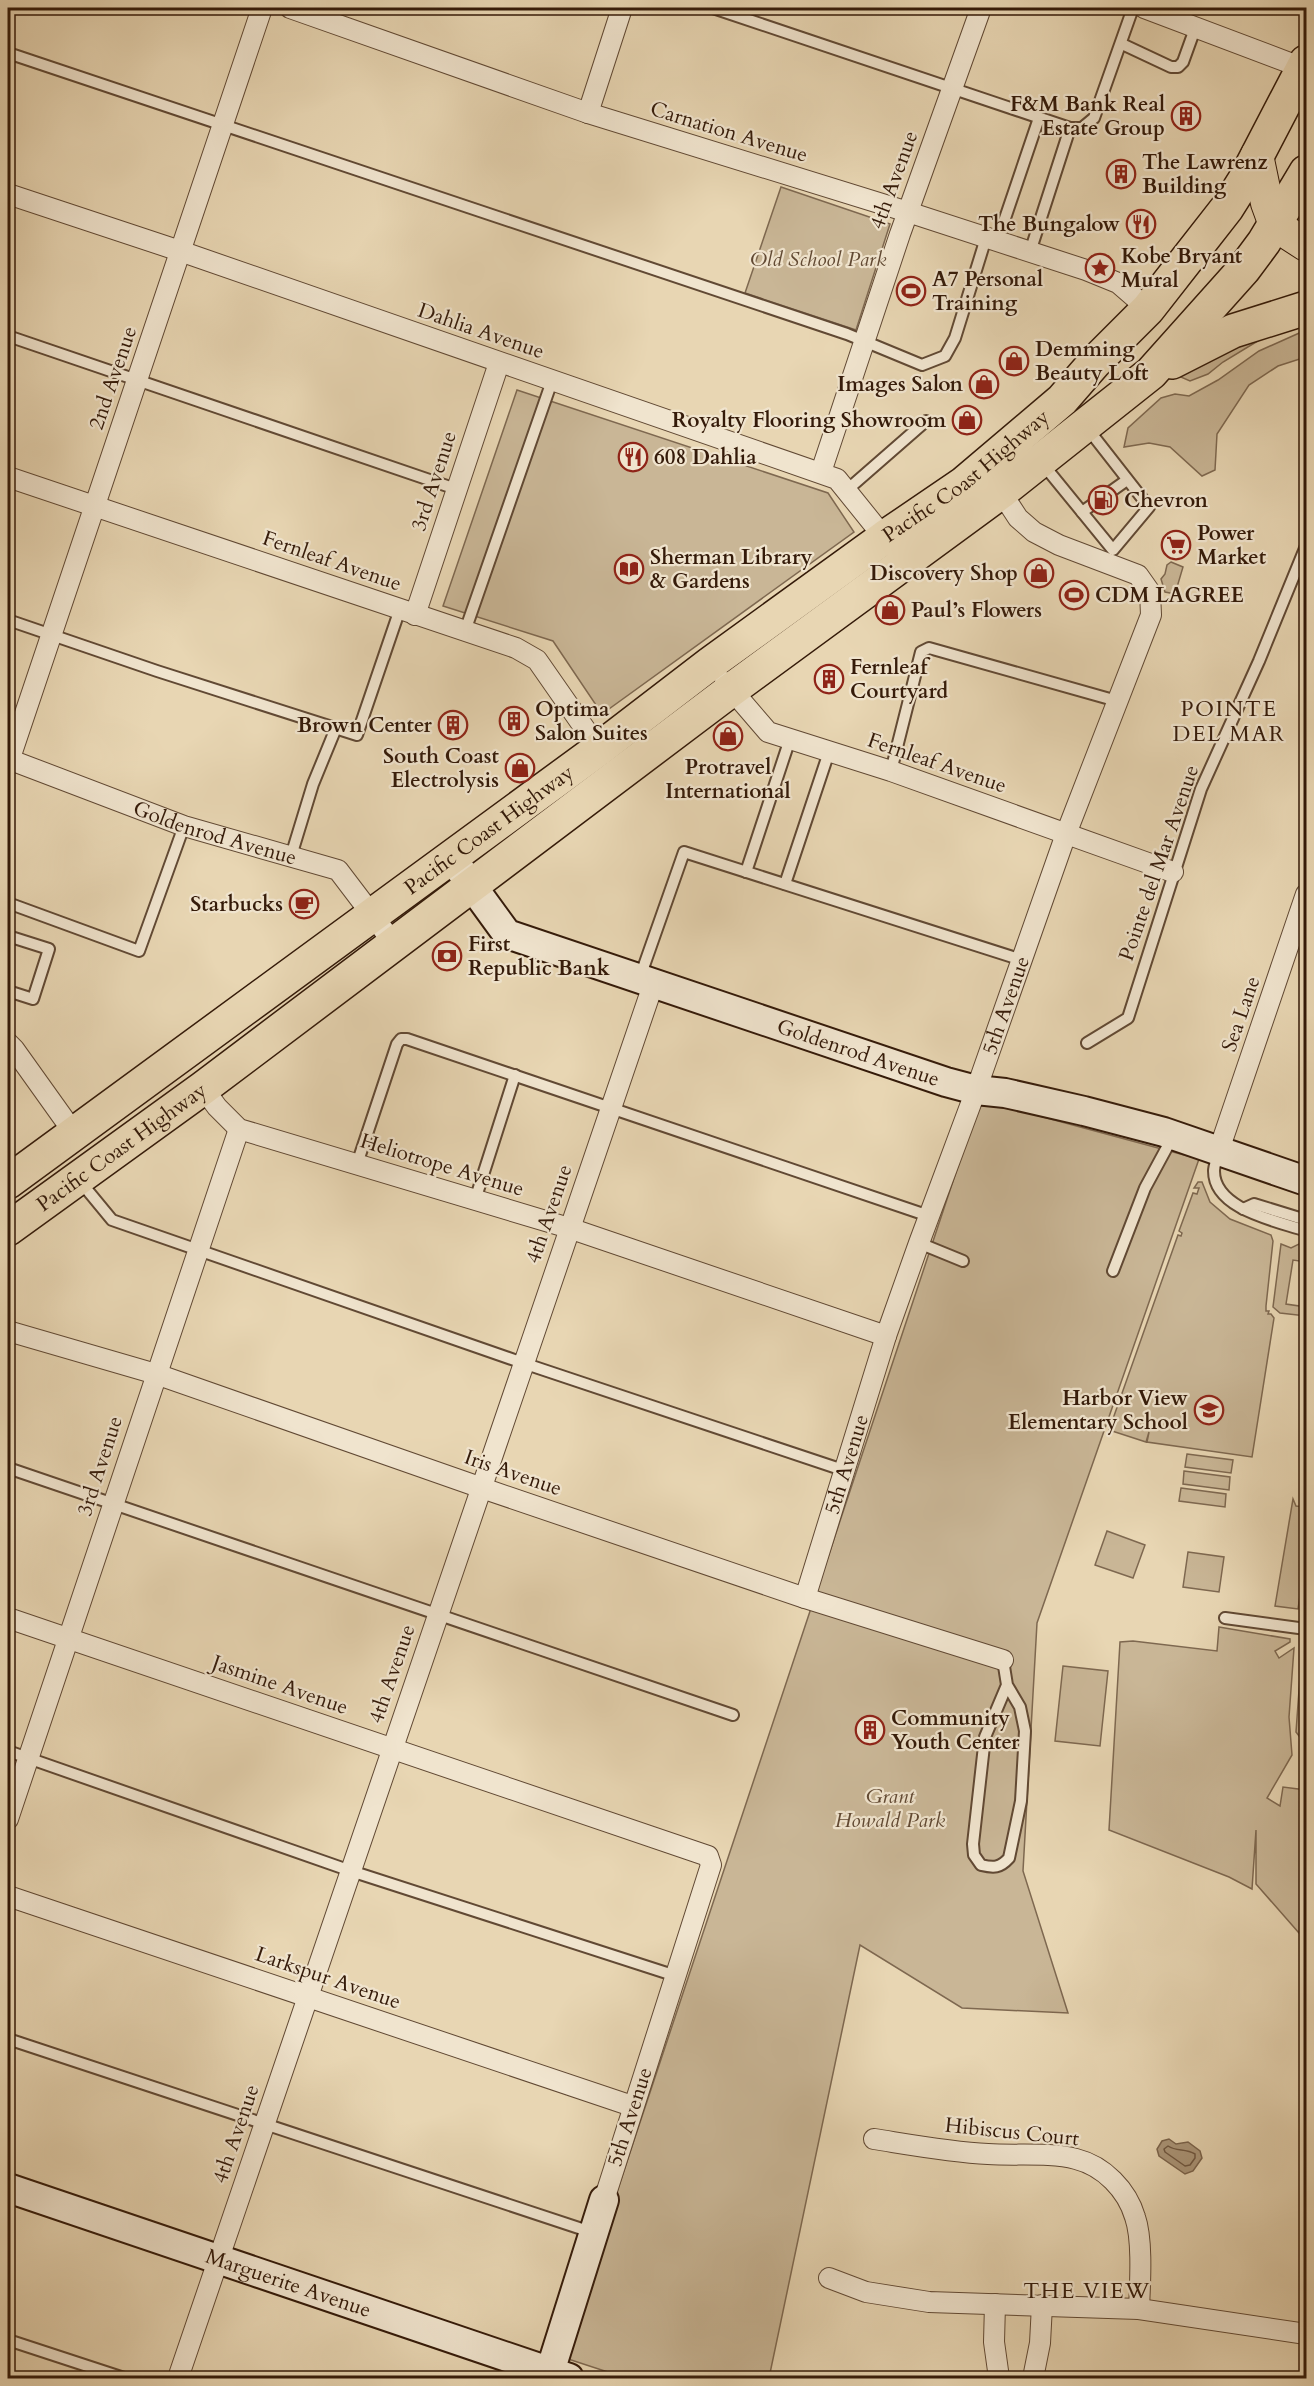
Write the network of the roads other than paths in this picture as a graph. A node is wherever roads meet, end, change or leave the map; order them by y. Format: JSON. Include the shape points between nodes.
{"nodes":[{"id":1,"x":262,"y":8,"type":"edge"},
{"id":2,"x":290,"y":8,"type":"edge"},
{"id":3,"x":622,"y":8,"type":"edge"},
{"id":4,"x":713,"y":8,"type":"edge"},
{"id":5,"x":981,"y":8,"type":"edge"},
{"id":6,"x":1133,"y":8,"type":"edge"},
{"id":7,"x":1157,"y":10,"type":"edge"},
{"id":8,"x":1196,"y":26,"type":"junction"},
{"id":9,"x":1122,"y":44,"type":"junction"},
{"id":10,"x":8,"y":53,"type":"edge"},
{"id":11,"x":1305,"y":65,"type":"edge"},
{"id":12,"x":953,"y":89,"type":"junction"},
{"id":13,"x":588,"y":113,"type":"junction"},
{"id":14,"x":1039,"y":118,"type":"junction"},
{"id":15,"x":224,"y":126,"type":"junction"},
{"id":16,"x":1070,"y":128,"type":"junction"},
{"id":17,"x":1257,"y":154,"type":"junction"},
{"id":18,"x":1306,"y":172,"type":"edge"},
{"id":19,"x":8,"y":194,"type":"edge"},
{"id":20,"x":1227,"y":208,"type":"junction"},
{"id":21,"x":1284,"y":210,"type":"edge"},
{"id":22,"x":908,"y":212,"type":"junction"},
{"id":23,"x":992,"y":240,"type":"junction"},
{"id":24,"x":1306,"y":245,"type":"edge"},
{"id":25,"x":180,"y":251,"type":"junction"},
{"id":26,"x":1030,"y":252,"type":"junction"},
{"id":27,"x":1306,"y":308,"type":"edge"},
{"id":28,"x":1148,"y":309,"type":"junction"},
{"id":29,"x":8,"y":336,"type":"edge"},
{"id":30,"x":865,"y":340,"type":"junction"},
{"id":31,"x":499,"y":363,"type":"junction"},
{"id":32,"x":1152,"y":373,"type":"junction"},
{"id":33,"x":138,"y":380,"type":"junction"},
{"id":34,"x":552,"y":381,"type":"junction"},
{"id":35,"x":926,"y":421,"type":"dead end"},
{"id":36,"x":1085,"y":425,"type":"junction"},
{"id":37,"x":1040,"y":461,"type":"junction"},
{"id":38,"x":821,"y":472,"type":"junction"},
{"id":39,"x":8,"y":477,"type":"edge"},
{"id":40,"x":1126,"y":480,"type":"junction"},
{"id":41,"x":456,"y":489,"type":"junction"},
{"id":42,"x":847,"y":490,"type":"junction"},
{"id":43,"x":1001,"y":492,"type":"junction"},
{"id":44,"x":94,"y":506,"type":"junction"},
{"id":45,"x":1082,"y":512,"type":"junction"},
{"id":46,"x":1306,"y":546,"type":"edge"},
{"id":47,"x":894,"y":550,"type":"junction"},
{"id":48,"x":1111,"y":557,"type":"junction"},
{"id":49,"x":407,"y":612,"type":"junction"},
{"id":50,"x":8,"y":620,"type":"edge"},
{"id":51,"x":465,"y":631,"type":"junction"},
{"id":52,"x":52,"y":635,"type":"junction"},
{"id":53,"x":711,"y":663,"type":"junction"},
{"id":54,"x":731,"y":690,"type":"junction"},
{"id":55,"x":1118,"y":701,"type":"junction"},
{"id":56,"x":336,"y":728,"type":"junction"},
{"id":57,"x":790,"y":739,"type":"junction"},
{"id":58,"x":599,"y":749,"type":"junction"},
{"id":59,"x":829,"y":752,"type":"junction"},
{"id":60,"x":8,"y":761,"type":"edge"},
{"id":61,"x":891,"y":771,"type":"junction"},
{"id":62,"x":184,"y":826,"type":"junction"},
{"id":63,"x":1066,"y":834,"type":"junction"},
{"id":64,"x":291,"y":856,"type":"junction"},
{"id":65,"x":451,"y":856,"type":"junction"},
{"id":66,"x":746,"y":872,"type":"junction"},
{"id":67,"x":1173,"y":872,"type":"junction"},
{"id":68,"x":786,"y":884,"type":"junction"},
{"id":69,"x":472,"y":887,"type":"junction"},
{"id":70,"x":1306,"y":896,"type":"edge"},
{"id":71,"x":8,"y":903,"type":"edge"},
{"id":72,"x":371,"y":915,"type":"junction"},
{"id":73,"x":8,"y":936,"type":"edge"},
{"id":74,"x":395,"y":945,"type":"junction"},
{"id":75,"x":1022,"y":960,"type":"junction"},
{"id":76,"x":646,"y":983,"type":"junction"},
{"id":77,"x":8,"y":991,"type":"edge"},
{"id":78,"x":8,"y":1043,"type":"edge"},
{"id":79,"x":1087,"y":1043,"type":"dead end"},
{"id":80,"x":515,"y":1074,"type":"junction"},
{"id":81,"x":203,"y":1088,"type":"junction"},
{"id":82,"x":976,"y":1090,"type":"junction"},
{"id":83,"x":610,"y":1106,"type":"junction"},
{"id":84,"x":239,"y":1129,"type":"junction"},
{"id":85,"x":74,"y":1133,"type":"junction"},
{"id":86,"x":1174,"y":1135,"type":"junction"},
{"id":87,"x":1219,"y":1150,"type":"junction"},
{"id":88,"x":357,"y":1164,"type":"junction"},
{"id":89,"x":78,"y":1179,"type":"junction"},
{"id":90,"x":1306,"y":1180,"type":"edge"},
{"id":91,"x":8,"y":1182,"type":"edge"},
{"id":92,"x":475,"y":1200,"type":"junction"},
{"id":93,"x":1243,"y":1209,"type":"junction"},
{"id":94,"x":929,"y":1216,"type":"junction"},
{"id":95,"x":1306,"y":1220,"type":"edge"},
{"id":96,"x":569,"y":1228,"type":"junction"},
{"id":97,"x":8,"y":1229,"type":"edge"},
{"id":98,"x":1306,"y":1231,"type":"edge"},
{"id":99,"x":919,"y":1243,"type":"junction"},
{"id":100,"x":198,"y":1251,"type":"junction"},
{"id":101,"x":963,"y":1261,"type":"dead end"},
{"id":102,"x":1113,"y":1271,"type":"dead end"},
{"id":103,"x":8,"y":1331,"type":"edge"},
{"id":104,"x":886,"y":1336,"type":"junction"},
{"id":105,"x":523,"y":1363,"type":"junction"},
{"id":106,"x":156,"y":1374,"type":"junction"},
{"id":107,"x":8,"y":1468,"type":"edge"},
{"id":108,"x":843,"y":1470,"type":"junction"},
{"id":109,"x":482,"y":1488,"type":"junction"},
{"id":110,"x":114,"y":1503,"type":"junction"},
{"id":111,"x":805,"y":1598,"type":"junction"},
{"id":112,"x":438,"y":1614,"type":"junction"},
{"id":113,"x":8,"y":1618,"type":"edge"},
{"id":114,"x":1225,"y":1618,"type":"dead end"},
{"id":115,"x":1306,"y":1629,"type":"edge"},
{"id":116,"x":68,"y":1639,"type":"junction"},
{"id":117,"x":1004,"y":1660,"type":"joint"},
{"id":118,"x":1006,"y":1685,"type":"junction"},
{"id":119,"x":733,"y":1714,"type":"dead end"},
{"id":120,"x":393,"y":1748,"type":"junction"},
{"id":121,"x":8,"y":1751,"type":"edge"},
{"id":122,"x":28,"y":1757,"type":"junction"},
{"id":123,"x":8,"y":1819,"type":"edge"},
{"id":124,"x":708,"y":1856,"type":"joint"},
{"id":125,"x":351,"y":1871,"type":"junction"},
{"id":126,"x":8,"y":1896,"type":"edge"},
{"id":127,"x":676,"y":1976,"type":"junction"},
{"id":128,"x":308,"y":1997,"type":"junction"},
{"id":129,"x":8,"y":2039,"type":"edge"},
{"id":130,"x":632,"y":2106,"type":"junction"},
{"id":131,"x":265,"y":2125,"type":"junction"},
{"id":132,"x":874,"y":2139,"type":"dead end"},
{"id":133,"x":8,"y":2188,"type":"edge"},
{"id":134,"x":604,"y":2200,"type":"joint"},
{"id":135,"x":594,"y":2233,"type":"junction"},
{"id":136,"x":220,"y":2259,"type":"junction"},
{"id":137,"x":828,"y":2278,"type":"dead end"},
{"id":138,"x":995,"y":2304,"type":"junction"},
{"id":139,"x":1042,"y":2305,"type":"junction"},
{"id":140,"x":1139,"y":2309,"type":"junction"},
{"id":141,"x":1306,"y":2334,"type":"edge"},
{"id":142,"x":8,"y":2340,"type":"edge"},
{"id":143,"x":556,"y":2376,"type":"edge"},
{"id":144,"x":124,"y":2379,"type":"edge"},
{"id":145,"x":178,"y":2379,"type":"edge"},
{"id":146,"x":999,"y":2379,"type":"edge"},
{"id":147,"x":1033,"y":2379,"type":"edge"}],
"edges":[{"from":1,"to":15,"type":"street","name":"2nd Avenue"},
{"from":2,"to":13,"type":"street","name":"Carnation Avenue"},
{"from":3,"to":13,"type":"street"},
{"from":4,"to":12,"type":"lane"},
{"from":5,"to":12,"type":"street","name":"4th Avenue"},
{"from":6,"to":9,"type":"lane"},
{"from":7,"to":8,"type":"street"},
{"from":8,"to":9,"type":"lane","via":[[1178,67]]},
{"from":8,"to":11,"type":"street"},
{"from":9,"to":16,"type":"lane","via":[[1094,118],[1082,128]]},
{"from":10,"to":15,"type":"lane"},
{"from":11,"to":17,"type":"highway","name":"Pacific Coast Highway"},
{"from":12,"to":14,"type":"lane"},
{"from":12,"to":22,"type":"street","name":"4th Avenue"},
{"from":13,"to":22,"type":"street","name":"Carnation Avenue"},
{"from":14,"to":16,"type":"lane"},
{"from":14,"to":23,"type":"lane"},
{"from":15,"to":25,"type":"street","name":"2nd Avenue"},
{"from":15,"to":30,"type":"lane"},
{"from":16,"to":26,"type":"lane"},
{"from":17,"to":20,"type":"highway","name":"Pacific Coast Highway"},
{"from":17,"to":21,"type":"main road"},
{"from":18,"to":21,"type":"highway","name":"Pacific Coast Highway"},
{"from":19,"to":25,"type":"street","name":"Dahlia Avenue"},
{"from":20,"to":21,"type":"main road"},
{"from":20,"to":28,"type":"highway","name":"Pacific Coast Highway"},
{"from":21,"to":24,"type":"main road"},
{"from":21,"to":32,"type":"highway","name":"Pacific Coast Highway","via":[[1244,269]]},
{"from":22,"to":23,"type":"street","name":"Carnation Avenue"},
{"from":22,"to":30,"type":"street","name":"4th Avenue"},
{"from":23,"to":26,"type":"street","name":"Carnation Avenue"},
{"from":23,"to":30,"type":"lane","via":[[945,356],[922,365]]},
{"from":25,"to":31,"type":"street","name":"Dahlia Avenue"},
{"from":25,"to":33,"type":"street","name":"2nd Avenue"},
{"from":26,"to":28,"type":"street","name":"Carnation Avenue","via":[[1118,283]]},
{"from":27,"to":32,"type":"highway","via":[[1233,331]]},
{"from":28,"to":47,"type":"highway","name":"Pacific Coast Highway","via":[[1062,400],[963,484]]},
{"from":29,"to":33,"type":"lane"},
{"from":30,"to":38,"type":"street","name":"4th Avenue"},
{"from":31,"to":34,"type":"street","name":"Dahlia Avenue"},
{"from":31,"to":41,"type":"street","name":"3rd Avenue"},
{"from":32,"to":36,"type":"highway","name":"Pacific Coast Highway"},
{"from":33,"to":41,"type":"lane"},
{"from":33,"to":44,"type":"street","name":"2nd Avenue"},
{"from":34,"to":38,"type":"street","name":"Dahlia Avenue"},
{"from":34,"to":51,"type":"lane"},
{"from":35,"to":42,"type":"lane"},
{"from":36,"to":37,"type":"highway","name":"Pacific Coast Highway"},
{"from":36,"to":40,"type":"lane"},
{"from":37,"to":43,"type":"highway","name":"Pacific Coast Highway"},
{"from":37,"to":45,"type":"lane"},
{"from":38,"to":42,"type":"street","name":"Dahlia Avenue","via":[[837,479]]},
{"from":39,"to":44,"type":"street","name":"Fernleaf Avenue"},
{"from":40,"to":45,"type":"lane"},
{"from":40,"to":48,"type":"lane","via":[[1149,507]]},
{"from":41,"to":49,"type":"street","name":"3rd Avenue"},
{"from":42,"to":47,"type":"street","name":"Dahlia Avenue"},
{"from":43,"to":47,"type":"highway","name":"Pacific Coast Highway"},
{"from":43,"to":48,"type":"street","name":"5th Avenue","via":[[1018,518],[1034,532],[1059,545]]},
{"from":44,"to":49,"type":"street","name":"Fernleaf Avenue"},
{"from":44,"to":52,"type":"street","name":"2nd Avenue"},
{"from":45,"to":48,"type":"lane"},
{"from":46,"to":67,"type":"lane","name":"Pointe del Mar Avenue","via":[[1202,789]]},
{"from":47,"to":53,"type":"highway","name":"Pacific Coast Highway"},
{"from":47,"to":54,"type":"highway","name":"Pacific Coast Highway"},
{"from":48,"to":55,"type":"street","name":"5th Avenue","via":[[1138,575],[1150,592],[1151,615]]},
{"from":49,"to":51,"type":"street","name":"Fernleaf Avenue"},
{"from":49,"to":56,"type":"lane","via":[[357,735]]},
{"from":50,"to":52,"type":"lane"},
{"from":51,"to":58,"type":"street","name":"Fernleaf Avenue","via":[[516,648],[537,660]]},
{"from":52,"to":56,"type":"lane"},
{"from":52,"to":60,"type":"street","name":"2nd Avenue"},
{"from":53,"to":54,"type":"street","name":"Fernleaf Avenue"},
{"from":53,"to":58,"type":"highway","name":"Pacific Coast Highway"},
{"from":54,"to":57,"type":"street","name":"Fernleaf Avenue","via":[[768,732]]},
{"from":54,"to":69,"type":"highway","name":"Pacific Coast Highway"},
{"from":55,"to":61,"type":"lane","via":[[929,648],[921,652]]},
{"from":55,"to":63,"type":"street","name":"5th Avenue"},
{"from":56,"to":64,"type":"lane","via":[[313,784]]},
{"from":57,"to":59,"type":"street","name":"Fernleaf Avenue"},
{"from":57,"to":66,"type":"lane"},
{"from":58,"to":65,"type":"highway","name":"Pacific Coast Highway"},
{"from":59,"to":61,"type":"street","name":"Fernleaf Avenue"},
{"from":59,"to":68,"type":"lane"},
{"from":60,"to":62,"type":"street","name":"Goldenrod Avenue"},
{"from":61,"to":63,"type":"street","name":"Fernleaf Avenue"},
{"from":62,"to":64,"type":"street","name":"Goldenrod Avenue"},
{"from":62,"to":71,"type":"lane","via":[[139,951]]},
{"from":63,"to":67,"type":"street","name":"Fernleaf Avenue"},
{"from":63,"to":75,"type":"street","name":"5th Avenue"},
{"from":64,"to":72,"type":"street","name":"Goldenrod Avenue","via":[[338,870]]},
{"from":65,"to":69,"type":"street","name":"Goldenrod Avenue"},
{"from":65,"to":72,"type":"highway","name":"Pacific Coast Highway"},
{"from":66,"to":68,"type":"lane"},
{"from":66,"to":76,"type":"lane","via":[[684,852]]},
{"from":67,"to":79,"type":"lane","name":"Pointe del Mar Avenue","via":[[1128,1018]]},
{"from":68,"to":75,"type":"lane"},
{"from":69,"to":74,"type":"highway","name":"Pacific Coast Highway"},
{"from":69,"to":76,"type":"street","name":"Goldenrod Avenue","via":[[507,934]]},
{"from":70,"to":87,"type":"street","name":"Sea Lane"},
{"from":72,"to":74,"type":"street","name":"Goldenrod Avenue"},
{"from":72,"to":85,"type":"highway","name":"Pacific Coast Highway"},
{"from":73,"to":77,"type":"lane","via":[[49,949],[33,999]]},
{"from":74,"to":81,"type":"highway","name":"Pacific Coast Highway"},
{"from":75,"to":82,"type":"street","name":"5th Avenue"},
{"from":76,"to":82,"type":"street","name":"Goldenrod Avenue"},
{"from":76,"to":83,"type":"street","name":"4th Avenue"},
{"from":78,"to":85,"type":"street"},
{"from":80,"to":83,"type":"lane"},
{"from":80,"to":88,"type":"lane","via":[[401,1039]]},
{"from":80,"to":92,"type":"lane"},
{"from":81,"to":84,"type":"street","name":"Heliotrope Avenue"},
{"from":81,"to":89,"type":"highway","name":"Pacific Coast Highway"},
{"from":82,"to":86,"type":"street","name":"Goldenrod Avenue","via":[[1005,1093]]},
{"from":82,"to":94,"type":"street","name":"5th Avenue"},
{"from":83,"to":94,"type":"lane"},
{"from":83,"to":96,"type":"street","name":"4th Avenue"},
{"from":84,"to":88,"type":"street","name":"Heliotrope Avenue"},
{"from":84,"to":100,"type":"street","name":"3rd Avenue"},
{"from":85,"to":91,"type":"highway","name":"Pacific Coast Highway"},
{"from":86,"to":87,"type":"street","name":"Goldenrod Avenue"},
{"from":86,"to":102,"type":"lane","via":[[1146,1188]]},
{"from":87,"to":90,"type":"street","name":"Goldenrod Avenue"},
{"from":87,"to":93,"type":"lane","via":[[1214,1171],[1218,1185],[1228,1200]]},
{"from":88,"to":92,"type":"street","name":"Heliotrope Avenue"},
{"from":89,"to":97,"type":"highway","name":"Pacific Coast Highway"},
{"from":89,"to":100,"type":"lane","via":[[112,1220]]},
{"from":92,"to":96,"type":"street","name":"Heliotrope Avenue"},
{"from":93,"to":95,"type":"lane","via":[[1254,1204]]},
{"from":93,"to":98,"type":"lane"},
{"from":94,"to":99,"type":"street","name":"5th Avenue"},
{"from":96,"to":104,"type":"street","name":"Heliotrope Avenue"},
{"from":96,"to":105,"type":"street","name":"4th Avenue"},
{"from":99,"to":101,"type":"lane"},
{"from":99,"to":104,"type":"street","name":"5th Avenue"},
{"from":100,"to":105,"type":"lane"},
{"from":100,"to":106,"type":"street","name":"3rd Avenue"},
{"from":103,"to":106,"type":"street","name":"Iris Avenue"},
{"from":104,"to":108,"type":"street","name":"5th Avenue"},
{"from":105,"to":108,"type":"lane"},
{"from":105,"to":109,"type":"street","name":"4th Avenue"},
{"from":106,"to":109,"type":"street","name":"Iris Avenue"},
{"from":106,"to":110,"type":"street","name":"3rd Avenue"},
{"from":107,"to":110,"type":"lane"},
{"from":108,"to":111,"type":"street","name":"5th Avenue"},
{"from":109,"to":111,"type":"street","name":"Iris Avenue"},
{"from":109,"to":112,"type":"street","name":"4th Avenue"},
{"from":110,"to":112,"type":"lane"},
{"from":110,"to":116,"type":"street","name":"3rd Avenue"},
{"from":111,"to":117,"type":"street","name":"Iris Avenue"},
{"from":112,"to":119,"type":"lane"},
{"from":112,"to":120,"type":"street","name":"4th Avenue"},
{"from":113,"to":116,"type":"street","name":"Jasmine Avenue"},
{"from":114,"to":115,"type":"lane"},
{"from":116,"to":120,"type":"street","name":"Jasmine Avenue"},
{"from":116,"to":122,"type":"street","name":"3rd Avenue"},
{"from":117,"to":118,"type":"lane"},
{"from":118,"to":118,"type":"lane","via":[[985,1737],[973,1844],[974,1855],[981,1864],[997,1867],[1009,1858],[1021,1801],[1025,1742],[1020,1707]]},
{"from":120,"to":124,"type":"street","name":"Jasmine Avenue"},
{"from":120,"to":125,"type":"street","name":"4th Avenue"},
{"from":121,"to":122,"type":"lane"},
{"from":122,"to":123,"type":"street","name":"3rd Avenue"},
{"from":122,"to":125,"type":"lane"},
{"from":124,"to":127,"type":"street","name":"5th Avenue","via":[[711,1865]]},
{"from":125,"to":127,"type":"lane"},
{"from":125,"to":128,"type":"street","name":"4th Avenue"},
{"from":126,"to":128,"type":"street","name":"Larkspur Avenue"},
{"from":127,"to":130,"type":"street","name":"5th Avenue"},
{"from":128,"to":130,"type":"street","name":"Larkspur Avenue"},
{"from":128,"to":131,"type":"street","name":"4th Avenue"},
{"from":129,"to":131,"type":"lane"},
{"from":130,"to":134,"type":"street","name":"5th Avenue"},
{"from":131,"to":135,"type":"lane"},
{"from":131,"to":136,"type":"street","name":"4th Avenue"},
{"from":132,"to":140,"type":"street","name":"Hibiscus Court","via":[[934,2149],[1076,2159],[1103,2171],[1122,2189],[1136,2218]]},
{"from":133,"to":136,"type":"street","name":"Marguerite Avenue"},
{"from":134,"to":135,"type":"street","name":"5th Avenue"},
{"from":135,"to":143,"type":"street","name":"5th Avenue"},
{"from":136,"to":143,"type":"street","name":"Marguerite Avenue"},
{"from":136,"to":145,"type":"street","name":"4th Avenue"},
{"from":137,"to":138,"type":"street","via":[[866,2292],[929,2302]]},
{"from":138,"to":139,"type":"street"},
{"from":138,"to":146,"type":"street","via":[[994,2342]]},
{"from":139,"to":140,"type":"street"},
{"from":139,"to":147,"type":"street"},
{"from":140,"to":141,"type":"street"},
{"from":142,"to":144,"type":"lane"}]}
